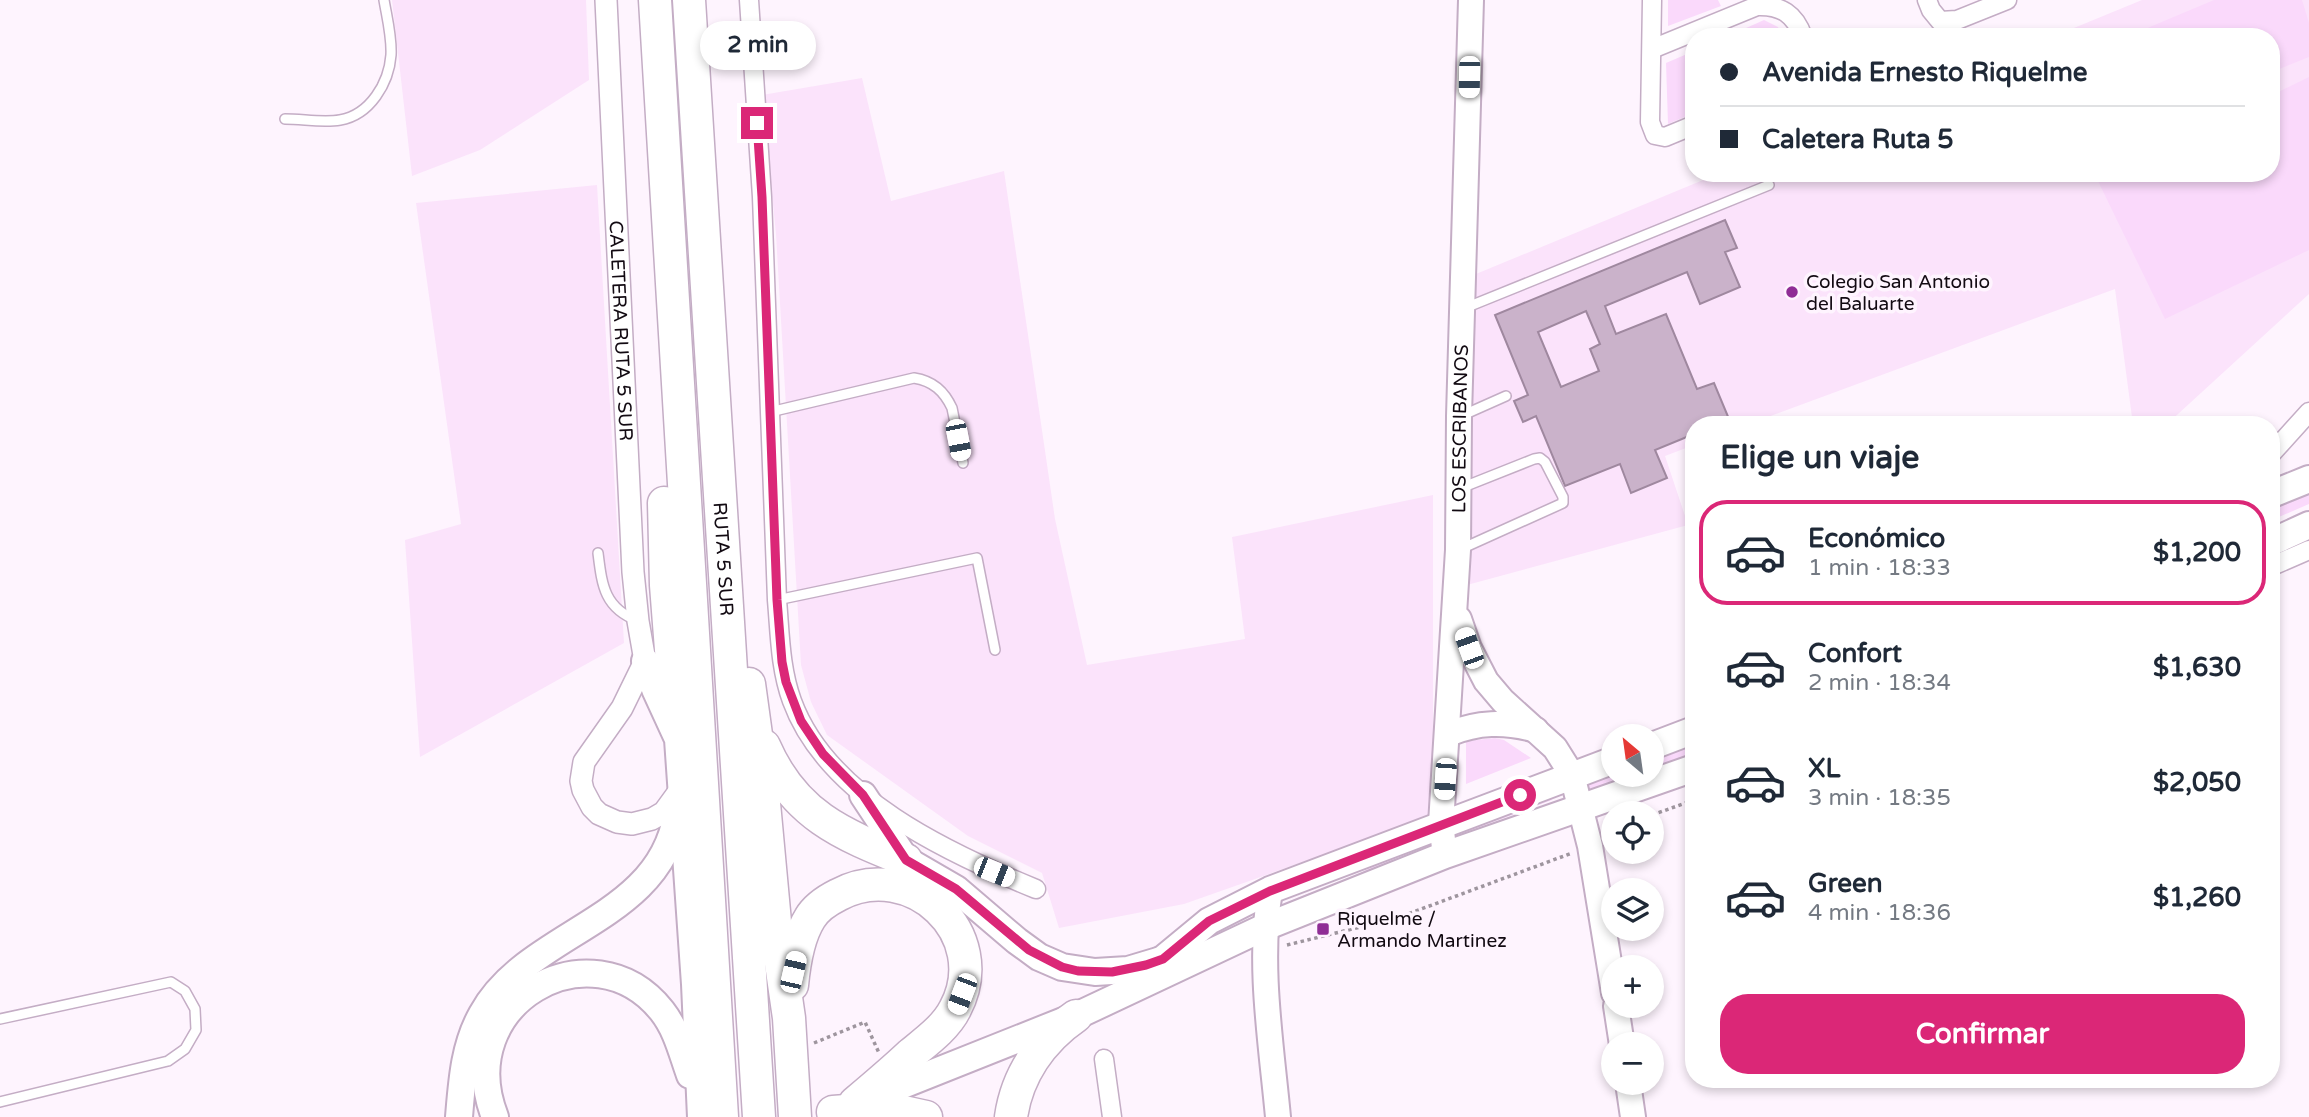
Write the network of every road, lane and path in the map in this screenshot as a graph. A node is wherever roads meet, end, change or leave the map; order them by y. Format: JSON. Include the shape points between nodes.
{"nodes":[{"id":1,"x":384,"y":0,"type":"edge"},
{"id":2,"x":606,"y":0,"type":"edge"},
{"id":3,"x":655,"y":0,"type":"edge"},
{"id":4,"x":689,"y":0,"type":"edge"},
{"id":5,"x":749,"y":0,"type":"edge"},
{"id":6,"x":1471,"y":0,"type":"edge"},
{"id":7,"x":1652,"y":0,"type":"edge"},
{"id":8,"x":1927,"y":0,"type":"edge"},
{"id":9,"x":2007,"y":0,"type":"edge"},
{"id":10,"x":1703,"y":28,"type":"edge"},
{"id":11,"x":1800,"y":28,"type":"edge"},
{"id":12,"x":1685,"y":35,"type":"edge"},
{"id":13,"x":1652,"y":49,"type":"junction"},
{"id":14,"x":662,"y":110,"type":"junction"},
{"id":15,"x":285,"y":119,"type":"dead end"},
{"id":16,"x":1685,"y":129,"type":"edge"},
{"id":17,"x":1769,"y":185,"type":"dead end"},
{"id":18,"x":1464,"y":309,"type":"junction"},
{"id":19,"x":1506,"y":396,"type":"dead end"},
{"id":20,"x":770,"y":412,"type":"junction"},
{"id":21,"x":2309,"y":412,"type":"edge"},
{"id":22,"x":1459,"y":416,"type":"junction"},
{"id":23,"x":2280,"y":444,"type":"edge"},
{"id":24,"x":963,"y":463,"type":"dead end"},
{"id":25,"x":2309,"y":479,"type":"edge"},
{"id":26,"x":1460,"y":489,"type":"junction"},
{"id":27,"x":2280,"y":491,"type":"edge"},
{"id":28,"x":2309,"y":525,"type":"edge"},
{"id":29,"x":2280,"y":538,"type":"edge"},
{"id":30,"x":1458,"y":550,"type":"junction"},
{"id":31,"x":2309,"y":550,"type":"edge"},
{"id":32,"x":598,"y":553,"type":"dead end"},
{"id":33,"x":2280,"y":563,"type":"edge"},
{"id":34,"x":725,"y":591,"type":"junction"},
{"id":35,"x":777,"y":600,"type":"junction"},
{"id":36,"x":1455,"y":601,"type":"junction"},
{"id":37,"x":638,"y":621,"type":"junction"},
{"id":38,"x":995,"y":650,"type":"dead end"},
{"id":39,"x":645,"y":661,"type":"junction"},
{"id":40,"x":756,"y":721,"type":"junction"},
{"id":41,"x":1536,"y":730,"type":"junction"},
{"id":42,"x":1685,"y":733,"type":"edge"},
{"id":43,"x":1448,"y":734,"type":"junction"},
{"id":44,"x":678,"y":739,"type":"junction"},
{"id":45,"x":1664,"y":741,"type":"edge"},
{"id":46,"x":1601,"y":765,"type":"edge"},
{"id":47,"x":1685,"y":771,"type":"edge"},
{"id":48,"x":1572,"y":775,"type":"junction"},
{"id":49,"x":681,"y":789,"type":"junction"},
{"id":50,"x":863,"y":795,"type":"junction"},
{"id":51,"x":1685,"y":803,"type":"edge"},
{"id":52,"x":1581,"y":808,"type":"junction"},
{"id":53,"x":1664,"y":811,"type":"edge"},
{"id":54,"x":766,"y":821,"type":"junction"},
{"id":55,"x":1441,"y":824,"type":"junction"},
{"id":56,"x":1590,"y":846,"type":"junction"},
{"id":57,"x":1445,"y":855,"type":"junction"},
{"id":58,"x":906,"y":860,"type":"junction"},
{"id":59,"x":780,"y":861,"type":"dead end"},
{"id":60,"x":782,"y":877,"type":"dead end"},
{"id":61,"x":1036,"y":889,"type":"dead end"},
{"id":62,"x":1270,"y":891,"type":"junction"},
{"id":63,"x":771,"y":934,"type":"junction"},
{"id":64,"x":1264,"y":939,"type":"junction"},
{"id":65,"x":1608,"y":955,"type":"edge"},
{"id":66,"x":1163,"y":959,"type":"junction"},
{"id":67,"x":1076,"y":1016,"type":"junction"},
{"id":68,"x":789,"y":1018,"type":"junction"},
{"id":69,"x":0,"y":1019,"type":"edge"},
{"id":70,"x":865,"y":1022,"type":"dead end"},
{"id":71,"x":1104,"y":1059,"type":"dead end"},
{"id":72,"x":888,"y":1075,"type":"junction"},
{"id":73,"x":1630,"y":1095,"type":"edge"},
{"id":74,"x":0,"y":1102,"type":"edge"},
{"id":75,"x":836,"y":1111,"type":"edge"},
{"id":76,"x":708,"y":1113,"type":"edge"},
{"id":77,"x":459,"y":1117,"type":"edge"},
{"id":78,"x":495,"y":1117,"type":"edge"},
{"id":79,"x":759,"y":1117,"type":"edge"},
{"id":80,"x":795,"y":1117,"type":"edge"},
{"id":81,"x":926,"y":1117,"type":"edge"},
{"id":82,"x":1011,"y":1117,"type":"edge"},
{"id":83,"x":1112,"y":1117,"type":"edge"},
{"id":84,"x":1278,"y":1117,"type":"edge"},
{"id":85,"x":1633,"y":1117,"type":"edge"}],
"edges":[{"from":1,"to":15,"type":"lane","via":[[391,56],[384,82],[370,104],[342,120]]},
{"from":2,"to":37,"type":"street","name":"CALETERA RUTA 5 SUR"},
{"from":3,"to":14,"type":"highway","name":"RUTA 5 SUR"},
{"from":4,"to":34,"type":"highway","name":"RUTA 5 SUR"},
{"from":5,"to":20,"type":"street"},
{"from":6,"to":18,"type":"main road","name":"LOS ESCRIBANOS"},
{"from":7,"to":13,"type":"street"},
{"from":8,"to":9,"type":"street","via":[[1940,21],[1957,20]]},
{"from":10,"to":11,"type":"street","via":[[1757,6],[1772,5]]},
{"from":12,"to":13,"type":"street"},
{"from":13,"to":16,"type":"street","via":[[1650,122],[1654,135],[1665,137]]},
{"from":14,"to":44,"type":"highway","via":[[659,265],[665,544]]},
{"from":14,"to":76,"type":"highway","name":"RUTA 5 SUR"},
{"from":17,"to":18,"type":"lane"},
{"from":18,"to":22,"type":"main road","name":"LOS ESCRIBANOS"},
{"from":19,"to":22,"type":"lane"},
{"from":20,"to":24,"type":"lane","via":[[922,379],[936,386],[952,408]]},
{"from":20,"to":35,"type":"street"},
{"from":21,"to":23,"type":"street"},
{"from":22,"to":26,"type":"main road","name":"LOS ESCRIBANOS"},
{"from":25,"to":27,"type":"main road"},
{"from":26,"to":30,"type":"main road","name":"LOS ESCRIBANOS"},
{"from":26,"to":30,"type":"lane","via":[[1541,458],[1563,503]]},
{"from":28,"to":29,"type":"main road"},
{"from":30,"to":36,"type":"main road","name":"LOS ESCRIBANOS"},
{"from":31,"to":33,"type":"street"},
{"from":32,"to":37,"type":"lane","via":[[610,601],[622,614]]},
{"from":34,"to":40,"type":"highway"},
{"from":34,"to":79,"type":"highway","name":"RUTA 5 SUR","via":[[756,984]]},
{"from":35,"to":38,"type":"lane","via":[[977,558]]},
{"from":35,"to":50,"type":"street","via":[[782,662],[792,702],[823,754]]},
{"from":36,"to":41,"type":"main road","via":[[1469,648],[1486,681]]},
{"from":36,"to":43,"type":"main road","name":"LOS ESCRIBANOS"},
{"from":37,"to":39,"type":"street","name":"CALETERA RUTA 5 SUR"},
{"from":39,"to":44,"type":"main road"},
{"from":39,"to":49,"type":"street","via":[[622,708],[584,762],[583,790],[599,814],[632,824],[664,812]]},
{"from":40,"to":54,"type":"highway"},
{"from":40,"to":58,"type":"highway","via":[[778,772],[812,812],[841,833]]},
{"from":41,"to":43,"type":"main road","via":[[1492,723]]},
{"from":41,"to":48,"type":"main road","via":[[1555,748]]},
{"from":42,"to":45,"type":"main road"},
{"from":43,"to":55,"type":"main road","name":"LOS ESCRIBANOS"},
{"from":44,"to":49,"type":"main road"},
{"from":46,"to":48,"type":"main road"},
{"from":47,"to":52,"type":"main road"},
{"from":48,"to":52,"type":"main road"},
{"from":48,"to":55,"type":"main road"},
{"from":49,"to":76,"type":"main road"},
{"from":49,"to":77,"type":"main road","via":[[672,835],[636,890],[520,970],[482,1013],[467,1048]]},
{"from":50,"to":58,"type":"main road"},
{"from":50,"to":61,"type":"street","via":[[942,845]]},
{"from":51,"to":53,"type":"path"},
{"from":52,"to":56,"type":"main road"},
{"from":52,"to":57,"type":"main road"},
{"from":54,"to":59,"type":"lane"},
{"from":54,"to":63,"type":"highway"},
{"from":55,"to":57,"type":"main road","name":"LOS ESCRIBANOS"},
{"from":55,"to":62,"type":"main road"},
{"from":56,"to":64,"type":"path","via":[[1397,918]]},
{"from":56,"to":65,"type":"main road"},
{"from":57,"to":64,"type":"main road"},
{"from":58,"to":66,"type":"main road","via":[[956,889],[1029,950],[1062,967],[1112,972]]},
{"from":60,"to":63,"type":"lane"},
{"from":62,"to":64,"type":"main road"},
{"from":62,"to":66,"type":"main road","via":[[1209,921]]},
{"from":63,"to":68,"type":"highway"},
{"from":64,"to":67,"type":"main road"},
{"from":64,"to":84,"type":"main road"},
{"from":66,"to":67,"type":"main road"},
{"from":67,"to":75,"type":"main road"},
{"from":67,"to":82,"type":"highway","via":[[1052,1034],[1028,1066]]},
{"from":68,"to":72,"type":"highway","via":[[798,951],[810,918],[820,907],[846,890],[875,884],[919,894],[942,912],[958,936],[964,979],[949,1020]]},
{"from":68,"to":80,"type":"highway"},
{"from":69,"to":74,"type":"lane","via":[[171,982],[185,991],[195,1009],[197,1030],[168,1061]]},
{"from":70,"to":72,"type":"path"},
{"from":71,"to":83,"type":"street"},
{"from":72,"to":75,"type":"highway"},
{"from":73,"to":85,"type":"main road"},
{"from":75,"to":81,"type":"highway","via":[[886,1108]]},
{"from":76,"to":78,"type":"main road","via":[[661,1010],[623,982],[575,975],[530,990],[498,1025],[485,1071]]}]}
